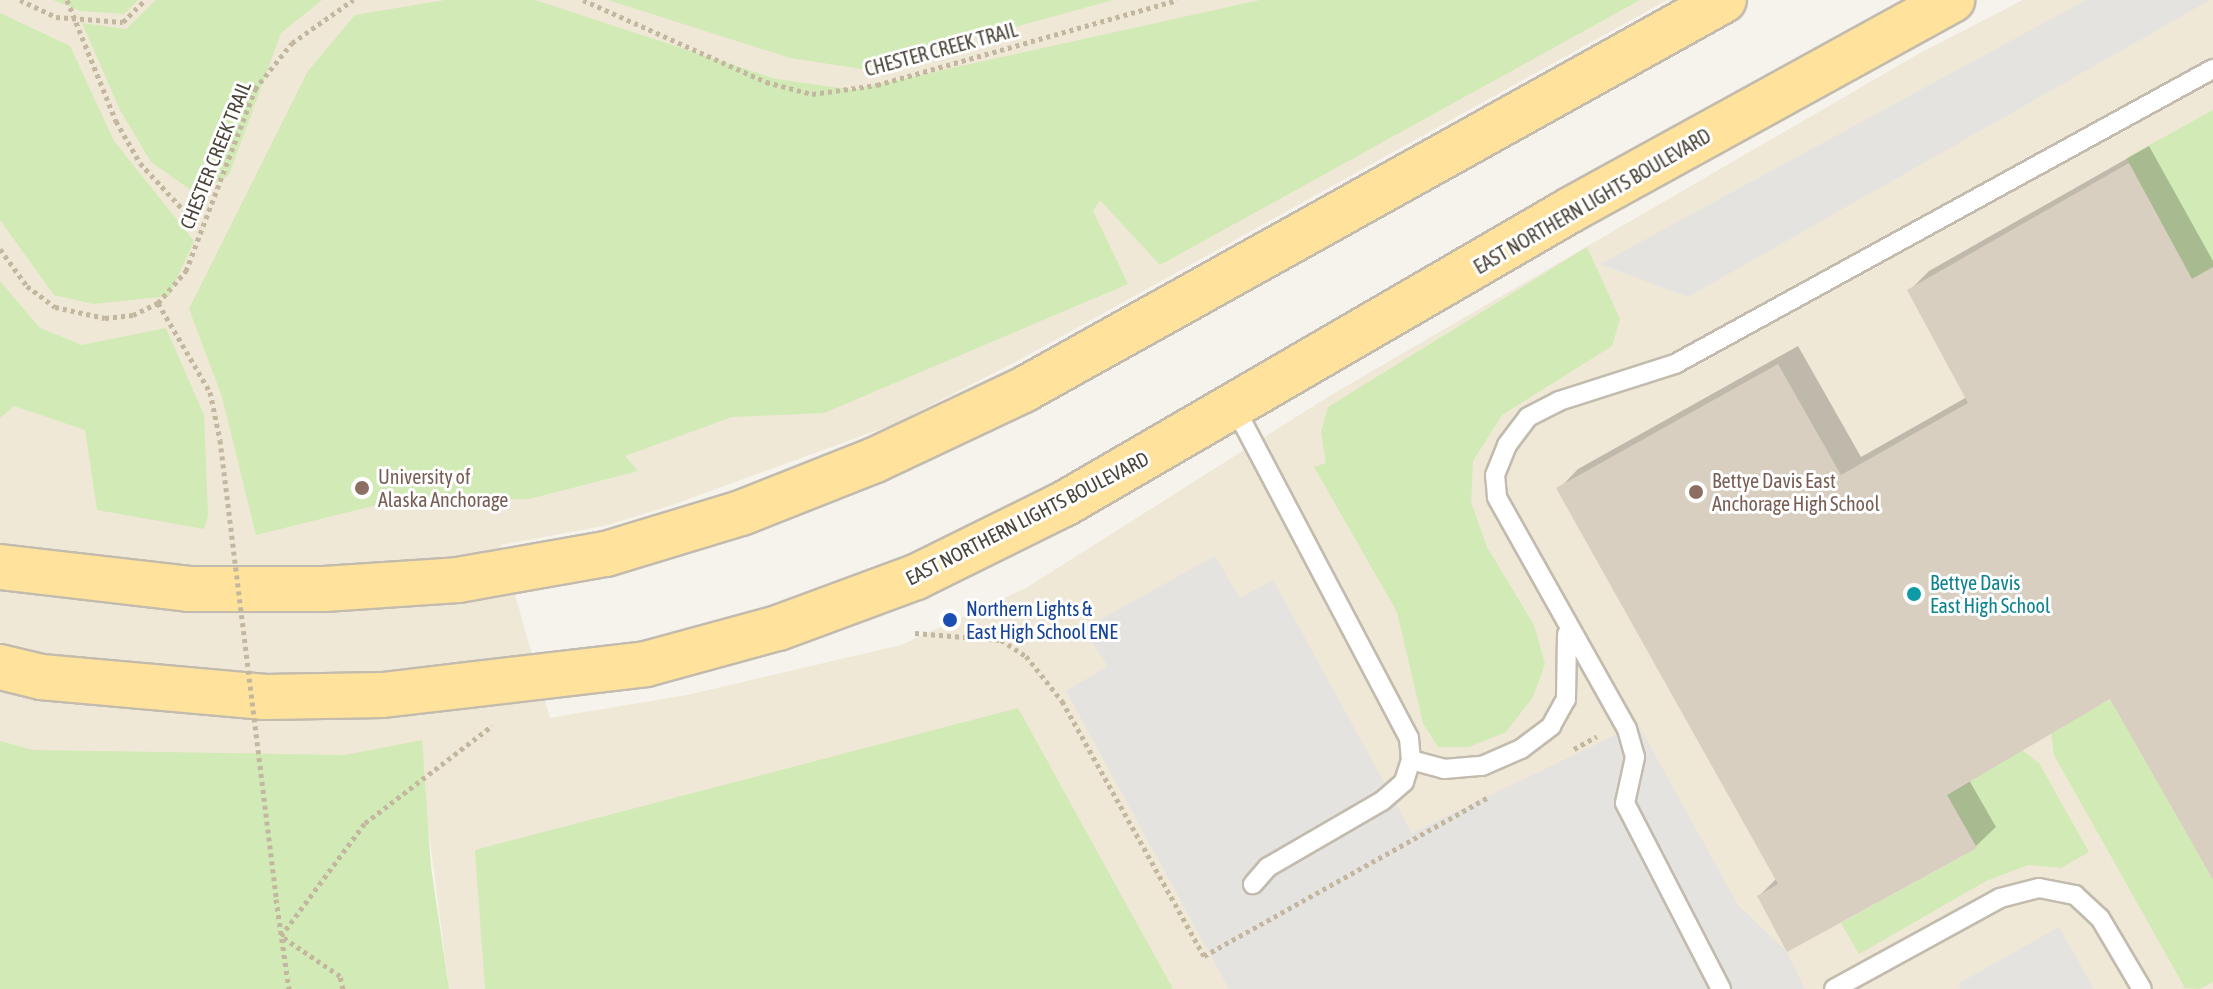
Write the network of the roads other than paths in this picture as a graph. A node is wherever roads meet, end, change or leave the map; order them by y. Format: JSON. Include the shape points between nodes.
{"nodes":[{"id":1,"x":1724,"y":0,"type":"edge"},
{"id":2,"x":1952,"y":0,"type":"edge"},
{"id":3,"x":2213,"y":69,"type":"edge"},
{"id":4,"x":1235,"y":408,"type":"junction"},
{"id":5,"x":0,"y":567,"type":"edge"},
{"id":6,"x":1567,"y":626,"type":"junction"},
{"id":7,"x":0,"y":667,"type":"edge"},
{"id":8,"x":1411,"y":760,"type":"junction"},
{"id":9,"x":1253,"y":884,"type":"dead end"},
{"id":10,"x":1721,"y":989,"type":"edge"},
{"id":11,"x":1834,"y":989,"type":"edge"},
{"id":12,"x":2142,"y":989,"type":"edge"}],
"edges":[{"from":1,"to":5,"type":"main road","via":[[1023,390],[875,460],[741,513],[606,554],[458,580],[324,589],[189,589]]},
{"from":2,"to":4,"type":"main road","name":"EAST NORTHERN LIGHTS BOULEVARD","via":[[1572,209]]},
{"from":3,"to":6,"type":"lane","via":[[1675,364],[1559,401],[1528,417],[1507,445],[1495,475],[1497,497]]},
{"from":4,"to":7,"type":"main road","name":"EAST NORTHERN LIGHTS BOULEVARD","via":[[1064,504],[916,577],[778,628],[646,664],[383,695],[265,697],[41,677]]},
{"from":4,"to":8,"type":"lane","via":[[1409,738]]},
{"from":6,"to":8,"type":"lane","via":[[1571,673],[1566,699],[1551,726],[1521,749],[1482,766],[1444,769]]},
{"from":6,"to":10,"type":"lane","via":[[1627,729],[1635,757],[1625,803]]},
{"from":8,"to":9,"type":"lane","via":[[1404,782],[1382,801],[1268,867]]},
{"from":11,"to":12,"type":"lane","via":[[2000,898],[2039,888],[2075,895],[2100,918]]}]}
